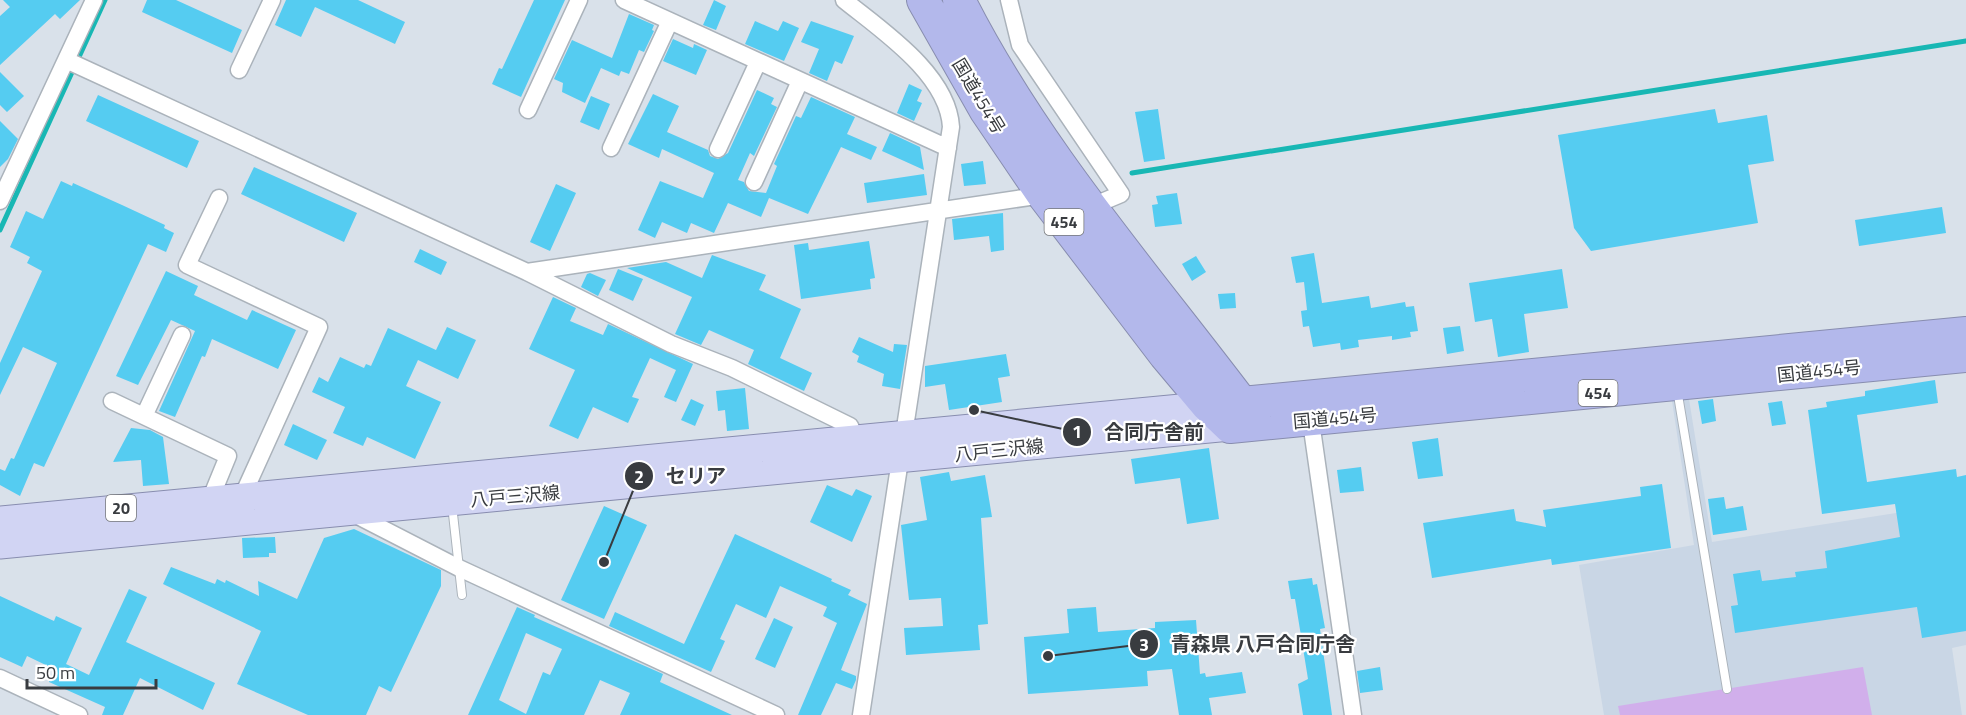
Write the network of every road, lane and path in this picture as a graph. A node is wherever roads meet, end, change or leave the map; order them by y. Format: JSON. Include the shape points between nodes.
{"nodes":[{"id":1,"x":94,"y":0,"type":"edge"},
{"id":2,"x":272,"y":0,"type":"edge"},
{"id":3,"x":579,"y":0,"type":"edge"},
{"id":4,"x":624,"y":0,"type":"edge"},
{"id":5,"x":844,"y":0,"type":"edge"},
{"id":6,"x":923,"y":0,"type":"edge"},
{"id":7,"x":959,"y":0,"type":"edge"},
{"id":8,"x":1008,"y":0,"type":"edge"},
{"id":9,"x":670,"y":21,"type":"junction"},
{"id":10,"x":66,"y":60,"type":"junction"},
{"id":11,"x":758,"y":62,"type":"junction"},
{"id":12,"x":239,"y":70,"type":"dead end"},
{"id":13,"x":800,"y":81,"type":"junction"},
{"id":14,"x":528,"y":110,"type":"dead end"},
{"id":15,"x":611,"y":148,"type":"dead end"},
{"id":16,"x":948,"y":148,"type":"junction"},
{"id":17,"x":718,"y":149,"type":"dead end"},
{"id":18,"x":754,"y":182,"type":"dead end"},
{"id":19,"x":1043,"y":195,"type":"junction"},
{"id":20,"x":219,"y":198,"type":"dead end"},
{"id":21,"x":0,"y":201,"type":"edge"},
{"id":22,"x":1090,"y":207,"type":"junction"},
{"id":23,"x":937,"y":211,"type":"junction"},
{"id":24,"x":527,"y":272,"type":"junction"},
{"id":25,"x":1966,"y":333,"type":"edge"},
{"id":26,"x":182,"y":335,"type":"dead end"},
{"id":27,"x":1966,"y":356,"type":"edge"},
{"id":28,"x":1677,"y":385,"type":"junction"},
{"id":29,"x":112,"y":401,"type":"dead end"},
{"id":30,"x":1207,"y":405,"type":"junction"},
{"id":31,"x":1309,"y":408,"type":"junction"},
{"id":32,"x":1236,"y":415,"type":"junction"},
{"id":33,"x":144,"y":416,"type":"junction"},
{"id":34,"x":857,"y":440,"type":"junction"},
{"id":35,"x":901,"y":448,"type":"junction"},
{"id":36,"x":451,"y":490,"type":"junction"},
{"id":37,"x":242,"y":497,"type":"junction"},
{"id":38,"x":210,"y":500,"type":"junction"},
{"id":39,"x":348,"y":512,"type":"junction"},
{"id":40,"x":0,"y":520,"type":"edge"},
{"id":41,"x":0,"y":545,"type":"edge"},
{"id":42,"x":459,"y":568,"type":"junction"},
{"id":43,"x":462,"y":595,"type":"dead end"},
{"id":44,"x":0,"y":678,"type":"edge"},
{"id":45,"x":1727,"y":689,"type":"dead end"},
{"id":46,"x":79,"y":715,"type":"edge"},
{"id":47,"x":776,"y":715,"type":"edge"},
{"id":48,"x":861,"y":715,"type":"edge"},
{"id":49,"x":1353,"y":715,"type":"edge"}],
"edges":[{"from":1,"to":10,"type":"street"},
{"from":2,"to":12,"type":"street"},
{"from":3,"to":14,"type":"street"},
{"from":4,"to":9,"type":"street"},
{"from":5,"to":16,"type":"street","via":[[922,66],[950,113]]},
{"from":6,"to":19,"type":"highway","name":"国道454号","number":"454","via":[[986,111]]},
{"from":7,"to":22,"type":"highway","name":"国道454号","number":"454","via":[[984,51]]},
{"from":8,"to":22,"type":"street","via":[[1020,45],[1121,194]]},
{"from":9,"to":11,"type":"street"},
{"from":9,"to":15,"type":"street"},
{"from":10,"to":21,"type":"street"},
{"from":10,"to":24,"type":"street"},
{"from":11,"to":13,"type":"street"},
{"from":11,"to":17,"type":"street"},
{"from":13,"to":16,"type":"street"},
{"from":13,"to":18,"type":"street"},
{"from":16,"to":23,"type":"street"},
{"from":19,"to":23,"type":"street"},
{"from":19,"to":30,"type":"highway","name":"国道454号","number":"454"},
{"from":20,"to":37,"type":"street","via":[[187,265],[319,327]]},
{"from":22,"to":32,"type":"highway","name":"国道454号","number":"454"},
{"from":23,"to":24,"type":"street"},
{"from":23,"to":35,"type":"street"},
{"from":24,"to":34,"type":"street","via":[[671,344],[732,368],[850,426]]},
{"from":25,"to":31,"type":"highway","name":"国道454号","number":"454"},
{"from":26,"to":33,"type":"street"},
{"from":27,"to":28,"type":"highway","name":"国道454号","number":"454"},
{"from":28,"to":31,"type":"highway","name":"国道454号","number":"454"},
{"from":28,"to":45,"type":"lane"},
{"from":29,"to":33,"type":"street"},
{"from":30,"to":32,"type":"highway","name":"国道454号","number":"454"},
{"from":30,"to":35,"type":"main road","name":"八戸三沢線","number":"20"},
{"from":31,"to":32,"type":"highway","name":"国道454号","number":"454"},
{"from":31,"to":49,"type":"street"},
{"from":32,"to":35,"type":"main road","name":"八戸三沢線","number":"20"},
{"from":33,"to":38,"type":"street","via":[[228,456]]},
{"from":34,"to":35,"type":"main road","name":"八戸三沢線","number":"20"},
{"from":34,"to":36,"type":"main road","name":"八戸三沢線","number":"20"},
{"from":35,"to":36,"type":"main road","name":"八戸三沢線","number":"20"},
{"from":35,"to":48,"type":"street"},
{"from":36,"to":37,"type":"main road","name":"八戸三沢線","number":"20"},
{"from":36,"to":39,"type":"main road","name":"八戸三沢線","number":"20"},
{"from":36,"to":42,"type":"lane"},
{"from":37,"to":38,"type":"main road","name":"八戸三沢線","number":"20"},
{"from":38,"to":40,"type":"main road","name":"八戸三沢線","number":"20"},
{"from":39,"to":41,"type":"main road","name":"八戸三沢線","number":"20"},
{"from":39,"to":42,"type":"street"},
{"from":42,"to":43,"type":"lane"},
{"from":42,"to":47,"type":"street"},
{"from":44,"to":46,"type":"street"}]}
